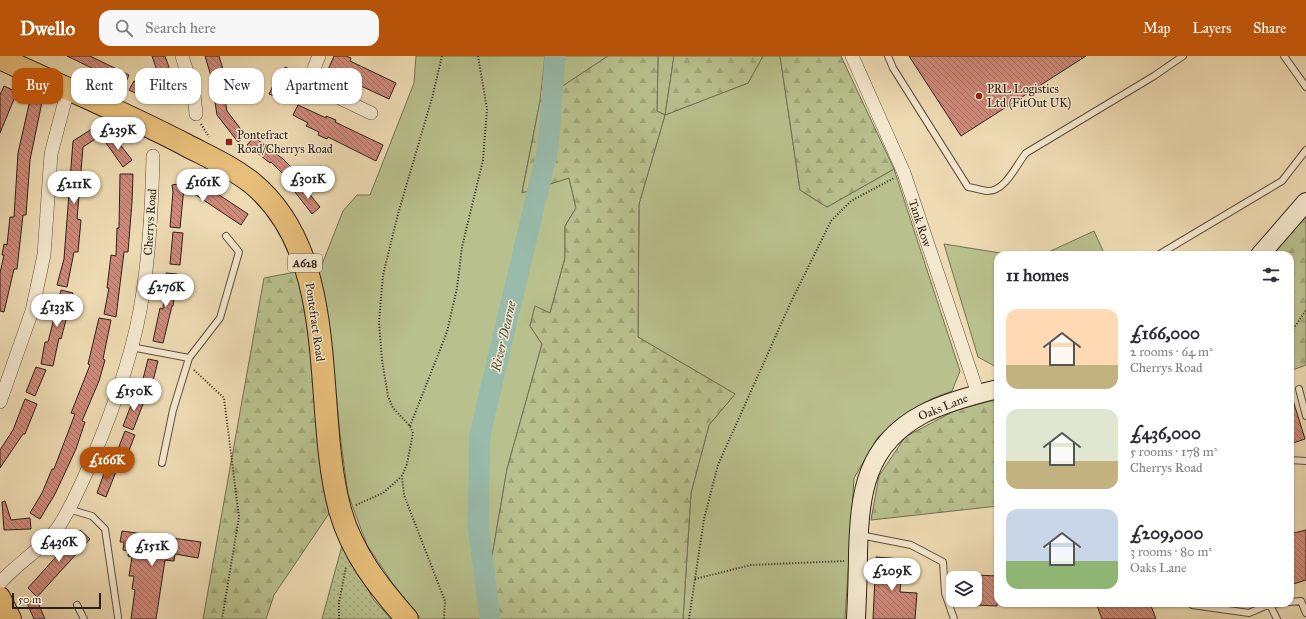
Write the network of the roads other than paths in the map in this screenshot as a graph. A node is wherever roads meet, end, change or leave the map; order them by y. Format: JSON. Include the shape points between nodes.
{"nodes":[{"id":1,"x":182,"y":56,"type":"edge"},
{"id":2,"x":319,"y":56,"type":"edge"},
{"id":3,"x":852,"y":56,"type":"edge"},
{"id":4,"x":888,"y":56,"type":"edge"},
{"id":5,"x":1183,"y":56,"type":"edge"},
{"id":6,"x":1284,"y":56,"type":"edge"},
{"id":7,"x":0,"y":58,"type":"edge"},
{"id":8,"x":1306,"y":87,"type":"edge"},
{"id":9,"x":68,"y":89,"type":"junction"},
{"id":10,"x":371,"y":113,"type":"dead end"},
{"id":11,"x":196,"y":114,"type":"dead end"},
{"id":12,"x":1306,"y":150,"type":"edge"},
{"id":13,"x":154,"y":156,"type":"dead end"},
{"id":14,"x":1306,"y":202,"type":"edge"},
{"id":15,"x":226,"y":236,"type":"dead end"},
{"id":16,"x":1165,"y":251,"type":"edge"},
{"id":17,"x":1263,"y":251,"type":"edge"},
{"id":18,"x":131,"y":348,"type":"junction"},
{"id":19,"x":189,"y":358,"type":"junction"},
{"id":20,"x":994,"y":389,"type":"edge"},
{"id":21,"x":1299,"y":389,"type":"dead end"},
{"id":22,"x":978,"y":394,"type":"junction"},
{"id":23,"x":0,"y":402,"type":"edge"},
{"id":24,"x":1306,"y":416,"type":"edge"},
{"id":25,"x":1294,"y":460,"type":"edge"},
{"id":26,"x":1306,"y":461,"type":"edge"},
{"id":27,"x":162,"y":463,"type":"dead end"},
{"id":28,"x":68,"y":509,"type":"junction"},
{"id":29,"x":859,"y":535,"type":"junction"},
{"id":30,"x":0,"y":583,"type":"edge"},
{"id":31,"x":0,"y":597,"type":"edge"},
{"id":32,"x":1294,"y":602,"type":"edge"},
{"id":33,"x":77,"y":604,"type":"dead end"},
{"id":34,"x":1206,"y":607,"type":"edge"},
{"id":35,"x":1262,"y":607,"type":"edge"},
{"id":36,"x":1271,"y":607,"type":"edge"},
{"id":37,"x":1306,"y":613,"type":"edge"},
{"id":38,"x":118,"y":617,"type":"dead end"},
{"id":39,"x":10,"y":619,"type":"edge"},
{"id":40,"x":84,"y":619,"type":"edge"},
{"id":41,"x":407,"y":619,"type":"edge"},
{"id":42,"x":856,"y":619,"type":"edge"},
{"id":43,"x":954,"y":619,"type":"edge"},
{"id":44,"x":1277,"y":619,"type":"edge"}],
"edges":[{"from":1,"to":11,"type":"street","via":[[194,94]]},
{"from":2,"to":10,"type":"street","via":[[306,88]]},
{"from":3,"to":22,"type":"street","name":"Tank Row","via":[[904,173]]},
{"from":4,"to":5,"type":"lane","via":[[968,187],[988,191],[1005,184],[1026,153]]},
{"from":6,"to":8,"type":"lane"},
{"from":7,"to":9,"type":"highway","name":"Pontefract Road","number":"A628"},
{"from":9,"to":23,"type":"street","via":[[51,154],[44,255],[32,311]]},
{"from":9,"to":41,"type":"highway","name":"Pontefract Road","number":"A628","via":[[146,124],[224,164],[253,184],[282,217],[304,262],[314,301],[332,471],[340,510],[352,542],[370,575]]},
{"from":12,"to":16,"type":"lane","via":[[1282,181]]},
{"from":13,"to":18,"type":"street","name":"Cherrys Road","via":[[152,212],[143,293]]},
{"from":14,"to":17,"type":"street"},
{"from":15,"to":19,"type":"lane","via":[[239,252],[220,318]]},
{"from":18,"to":19,"type":"lane"},
{"from":18,"to":28,"type":"street","name":"Cherrys Road","via":[[97,447]]},
{"from":19,"to":27,"type":"lane","via":[[173,410]]},
{"from":20,"to":22,"type":"street","name":"Oaks Lane"},
{"from":21,"to":24,"type":"lane"},
{"from":22,"to":29,"type":"street","name":"Oaks Lane","via":[[947,403],[923,414],[894,434],[875,461],[863,488],[859,510]]},
{"from":25,"to":26,"type":"lane"},
{"from":28,"to":30,"type":"street","name":"Cherrys Road","via":[[46,542],[13,568]]},
{"from":28,"to":38,"type":"lane","via":[[92,516],[105,529]]},
{"from":29,"to":42,"type":"street","name":"Oaks Lane"},
{"from":29,"to":43,"type":"lane","via":[[911,545],[943,562],[945,593]]},
{"from":31,"to":39,"type":"main road"},
{"from":32,"to":37,"type":"lane","via":[[1301,601]]},
{"from":33,"to":40,"type":"lane"},
{"from":34,"to":35,"type":"lane","via":[[1249,613]]},
{"from":36,"to":44,"type":"lane"}]}
